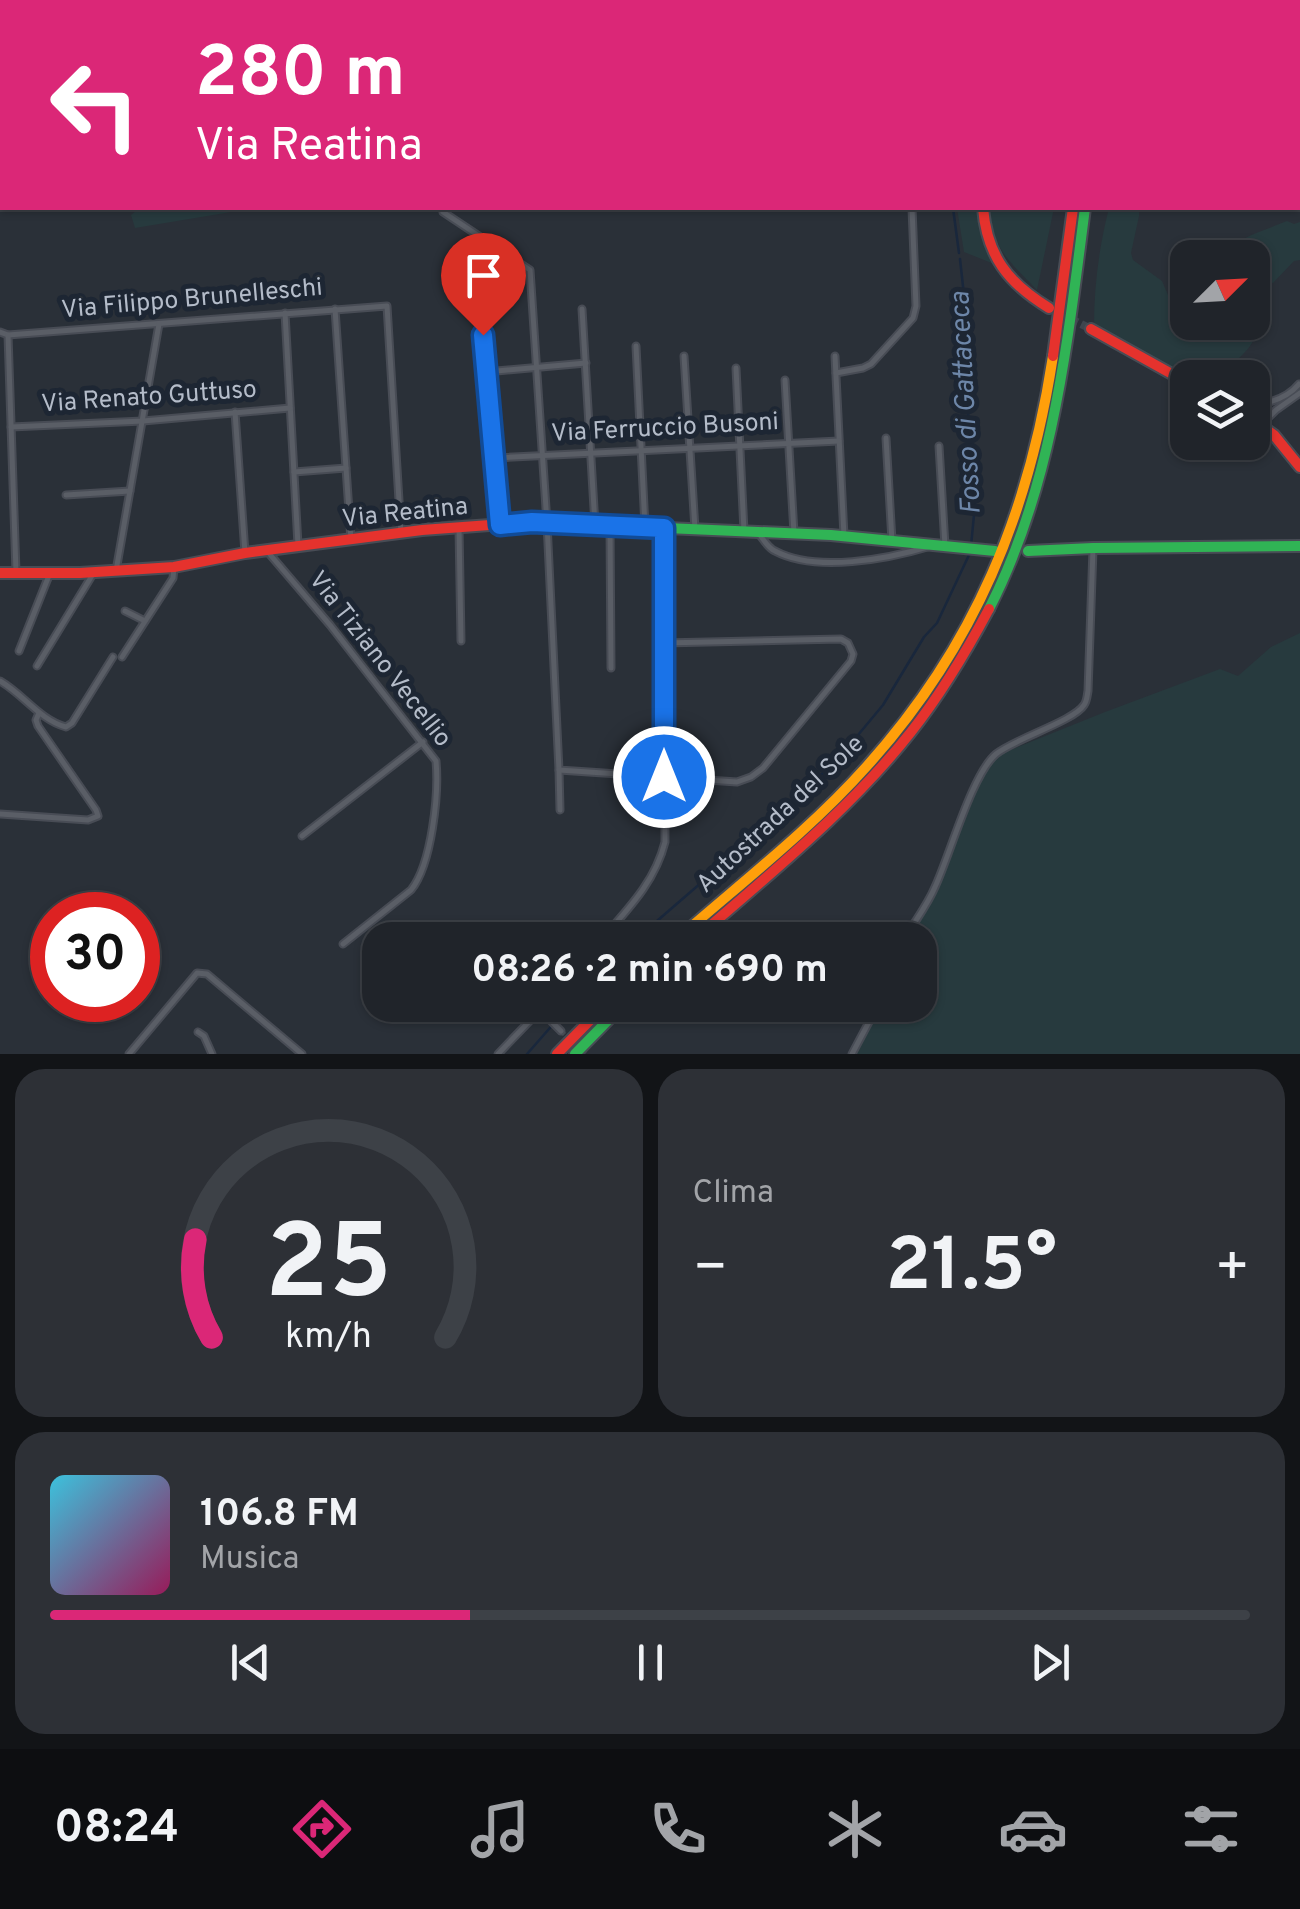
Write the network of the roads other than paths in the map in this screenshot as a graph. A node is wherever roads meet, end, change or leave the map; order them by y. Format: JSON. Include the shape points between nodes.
{"nodes":[{"id":1,"x":912,"y":210,"type":"edge"},
{"id":2,"x":983,"y":210,"type":"edge"},
{"id":3,"x":1073,"y":210,"type":"edge"},
{"id":4,"x":1085,"y":210,"type":"edge"},
{"id":5,"x":444,"y":212,"type":"dead end"},
{"id":6,"x":480,"y":297,"type":"dead end"},
{"id":7,"x":1049,"y":308,"type":"tunnel mouth"},
{"id":8,"x":336,"y":309,"type":"junction"},
{"id":9,"x":582,"y":309,"type":"dead end"},
{"id":10,"x":285,"y":313,"type":"junction"},
{"id":11,"x":159,"y":324,"type":"junction"},
{"id":12,"x":1090,"y":329,"type":"tunnel mouth"},
{"id":13,"x":4,"y":334,"type":"edge"},
{"id":14,"x":636,"y":346,"type":"dead end"},
{"id":15,"x":684,"y":356,"type":"dead end"},
{"id":16,"x":835,"y":356,"type":"dead end"},
{"id":17,"x":586,"y":363,"type":"junction"},
{"id":18,"x":537,"y":368,"type":"junction"},
{"id":19,"x":736,"y":368,"type":"dead end"},
{"id":20,"x":486,"y":372,"type":"junction"},
{"id":21,"x":1170,"y":372,"type":"edge"},
{"id":22,"x":836,"y":373,"type":"junction"},
{"id":23,"x":785,"y":380,"type":"dead end"},
{"id":24,"x":1299,"y":384,"type":"edge"},
{"id":25,"x":10,"y":386,"type":"junction"},
{"id":26,"x":0,"y":387,"type":"edge"},
{"id":27,"x":1300,"y":393,"type":"edge"},
{"id":28,"x":1270,"y":401,"type":"edge"},
{"id":29,"x":290,"y":408,"type":"junction"},
{"id":30,"x":236,"y":412,"type":"junction"},
{"id":31,"x":1270,"y":416,"type":"edge"},
{"id":32,"x":142,"y":420,"type":"junction"},
{"id":33,"x":11,"y":427,"type":"junction"},
{"id":34,"x":1270,"y":432,"type":"edge"},
{"id":35,"x":886,"y":438,"type":"dead end"},
{"id":36,"x":839,"y":440,"type":"junction"},
{"id":37,"x":789,"y":443,"type":"junction"},
{"id":38,"x":740,"y":446,"type":"junction"},
{"id":39,"x":940,"y":446,"type":"dead end"},
{"id":40,"x":690,"y":448,"type":"junction"},
{"id":41,"x":641,"y":451,"type":"junction"},
{"id":42,"x":591,"y":453,"type":"junction"},
{"id":43,"x":543,"y":456,"type":"junction"},
{"id":44,"x":494,"y":458,"type":"junction"},
{"id":45,"x":1300,"y":466,"type":"edge"},
{"id":46,"x":346,"y":468,"type":"junction"},
{"id":47,"x":294,"y":472,"type":"junction"},
{"id":48,"x":130,"y":491,"type":"junction"},
{"id":49,"x":66,"y":494,"type":"dead end"},
{"id":50,"x":547,"y":523,"type":"junction"},
{"id":51,"x":500,"y":525,"type":"junction"},
{"id":52,"x":595,"y":525,"type":"junction"},
{"id":53,"x":610,"y":526,"type":"junction"},
{"id":54,"x":645,"y":527,"type":"junction"},
{"id":55,"x":459,"y":528,"type":"junction"},
{"id":56,"x":664,"y":528,"type":"junction"},
{"id":57,"x":695,"y":529,"type":"junction"},
{"id":58,"x":744,"y":531,"type":"junction"},
{"id":59,"x":757,"y":532,"type":"junction"},
{"id":60,"x":401,"y":533,"type":"junction"},
{"id":61,"x":794,"y":533,"type":"junction"},
{"id":62,"x":844,"y":536,"type":"junction"},
{"id":63,"x":351,"y":540,"type":"junction"},
{"id":64,"x":892,"y":541,"type":"junction"},
{"id":65,"x":298,"y":546,"type":"junction"},
{"id":66,"x":940,"y":546,"type":"junction"},
{"id":67,"x":1300,"y":546,"type":"edge"},
{"id":68,"x":1093,"y":548,"type":"junction"},
{"id":69,"x":267,"y":551,"type":"junction"},
{"id":70,"x":1028,"y":551,"type":"dead end"},
{"id":71,"x":994,"y":552,"type":"dead end"},
{"id":72,"x":245,"y":553,"type":"junction"},
{"id":73,"x":174,"y":566,"type":"junction"},
{"id":74,"x":116,"y":570,"type":"junction"},
{"id":75,"x":95,"y":572,"type":"junction"},
{"id":76,"x":0,"y":573,"type":"edge"},
{"id":77,"x":16,"y":573,"type":"junction"},
{"id":78,"x":50,"y":573,"type":"junction"},
{"id":79,"x":125,"y":611,"type":"dead end"},
{"id":80,"x":145,"y":620,"type":"junction"},
{"id":81,"x":461,"y":640,"type":"dead end"},
{"id":82,"x":663,"y":643,"type":"junction"},
{"id":83,"x":19,"y":652,"type":"dead end"},
{"id":84,"x":113,"y":657,"type":"dead end"},
{"id":85,"x":122,"y":657,"type":"dead end"},
{"id":86,"x":38,"y":666,"type":"dead end"},
{"id":87,"x":612,"y":668,"type":"dead end"},
{"id":88,"x":0,"y":681,"type":"edge"},
{"id":89,"x":40,"y":713,"type":"junction"},
{"id":90,"x":423,"y":742,"type":"junction"},
{"id":91,"x":559,"y":770,"type":"junction"},
{"id":92,"x":664,"y":777,"type":"junction"},
{"id":93,"x":560,"y":810,"type":"dead end"},
{"id":94,"x":0,"y":814,"type":"edge"},
{"id":95,"x":302,"y":836,"type":"dead end"},
{"id":96,"x":616,"y":922,"type":"edge"},
{"id":97,"x":696,"y":922,"type":"edge"},
{"id":98,"x":715,"y":922,"type":"edge"},
{"id":99,"x":915,"y":922,"type":"edge"},
{"id":100,"x":343,"y":944,"type":"dead end"},
{"id":101,"x":529,"y":1022,"type":"edge"},
{"id":102,"x":554,"y":1022,"type":"edge"},
{"id":103,"x":588,"y":1022,"type":"edge"},
{"id":104,"x":606,"y":1022,"type":"edge"},
{"id":105,"x":869,"y":1022,"type":"edge"},
{"id":106,"x":561,"y":1031,"type":"tunnel mouth"},
{"id":107,"x":198,"y":1032,"type":"dead end"},
{"id":108,"x":129,"y":1054,"type":"edge"},
{"id":109,"x":212,"y":1054,"type":"edge"},
{"id":110,"x":302,"y":1054,"type":"edge"},
{"id":111,"x":498,"y":1054,"type":"edge"},
{"id":112,"x":557,"y":1054,"type":"edge"},
{"id":113,"x":575,"y":1054,"type":"edge"},
{"id":114,"x":852,"y":1054,"type":"edge"}],
"edges":[{"from":1,"to":22,"type":"street","via":[[912,318],[871,364]]},
{"from":2,"to":7,"type":"main road","via":[[1000,267]]},
{"from":3,"to":97,"type":"main road","name":"Autostrada del Sole","via":[[1033,457],[1014,520],[957,644],[866,766]]},
{"from":4,"to":98,"type":"main road","name":"Autostrada del Sole","via":[[1045,461],[1006,573],[966,655],[876,774]]},
{"from":5,"to":18,"type":"street","via":[[530,270]]},
{"from":6,"to":20,"type":"street"},
{"from":8,"to":10,"type":"street","name":"Via Filippo Brunelleschi"},
{"from":8,"to":46,"type":"street"},
{"from":8,"to":60,"type":"street","name":"Via Filippo Brunelleschi","via":[[387,306]]},
{"from":9,"to":17,"type":"street"},
{"from":10,"to":11,"type":"street","name":"Via Filippo Brunelleschi"},
{"from":10,"to":29,"type":"street"},
{"from":11,"to":13,"type":"street","name":"Via Filippo Brunelleschi"},
{"from":11,"to":32,"type":"street"},
{"from":12,"to":21,"type":"main road"},
{"from":13,"to":25,"type":"street"},
{"from":14,"to":41,"type":"street"},
{"from":15,"to":40,"type":"street"},
{"from":16,"to":22,"type":"street"},
{"from":17,"to":18,"type":"street"},
{"from":17,"to":42,"type":"street"},
{"from":18,"to":20,"type":"street"},
{"from":18,"to":43,"type":"street"},
{"from":19,"to":38,"type":"street"},
{"from":20,"to":44,"type":"street"},
{"from":22,"to":36,"type":"street"},
{"from":23,"to":37,"type":"street"},
{"from":24,"to":28,"type":"street"},
{"from":25,"to":26,"type":"street"},
{"from":25,"to":33,"type":"street"},
{"from":27,"to":31,"type":"street"},
{"from":29,"to":30,"type":"street","name":"Via Renato Guttuso"},
{"from":29,"to":47,"type":"street"},
{"from":30,"to":32,"type":"street","name":"Via Renato Guttuso"},
{"from":30,"to":72,"type":"street"},
{"from":32,"to":33,"type":"street","name":"Via Renato Guttuso"},
{"from":32,"to":48,"type":"street"},
{"from":33,"to":77,"type":"street"},
{"from":34,"to":45,"type":"main road"},
{"from":35,"to":64,"type":"street"},
{"from":36,"to":37,"type":"street","name":"Via Ferruccio Busoni"},
{"from":36,"to":62,"type":"street"},
{"from":37,"to":38,"type":"street","name":"Via Ferruccio Busoni"},
{"from":37,"to":61,"type":"street"},
{"from":38,"to":40,"type":"street","name":"Via Ferruccio Busoni"},
{"from":38,"to":58,"type":"street"},
{"from":39,"to":66,"type":"street"},
{"from":40,"to":41,"type":"street","name":"Via Ferruccio Busoni"},
{"from":40,"to":57,"type":"street"},
{"from":41,"to":42,"type":"street","name":"Via Ferruccio Busoni"},
{"from":41,"to":54,"type":"street"},
{"from":42,"to":43,"type":"street","name":"Via Ferruccio Busoni"},
{"from":42,"to":52,"type":"street"},
{"from":43,"to":44,"type":"street","name":"Via Ferruccio Busoni"},
{"from":43,"to":50,"type":"street"},
{"from":44,"to":51,"type":"street"},
{"from":46,"to":47,"type":"street"},
{"from":46,"to":63,"type":"street"},
{"from":47,"to":65,"type":"street"},
{"from":48,"to":49,"type":"street"},
{"from":48,"to":74,"type":"street"},
{"from":50,"to":51,"type":"main road","name":"Via Reatina"},
{"from":50,"to":52,"type":"main road","name":"Via Reatina"},
{"from":50,"to":91,"type":"street"},
{"from":51,"to":55,"type":"main road","name":"Via Reatina"},
{"from":52,"to":53,"type":"main road","name":"Via Reatina"},
{"from":53,"to":54,"type":"main road","name":"Via Reatina"},
{"from":53,"to":87,"type":"street"},
{"from":54,"to":56,"type":"main road","name":"Via Reatina"},
{"from":55,"to":60,"type":"main road","name":"Via Reatina"},
{"from":55,"to":81,"type":"street"},
{"from":56,"to":57,"type":"main road","name":"Via Reatina"},
{"from":56,"to":82,"type":"street"},
{"from":57,"to":58,"type":"main road","name":"Via Reatina"},
{"from":58,"to":59,"type":"main road","name":"Via Reatina"},
{"from":59,"to":61,"type":"main road","name":"Via Reatina"},
{"from":59,"to":66,"type":"street","via":[[772,550],[807,562]]},
{"from":60,"to":63,"type":"main road","name":"Via Reatina"},
{"from":61,"to":62,"type":"main road","name":"Via Reatina"},
{"from":62,"to":64,"type":"main road","name":"Via Reatina"},
{"from":63,"to":65,"type":"main road","name":"Via Reatina"},
{"from":64,"to":66,"type":"main road","name":"Via Reatina"},
{"from":65,"to":69,"type":"main road","name":"Via Reatina"},
{"from":66,"to":71,"type":"main road","name":"Via Reatina"},
{"from":67,"to":68,"type":"main road"},
{"from":68,"to":70,"type":"main road"},
{"from":68,"to":99,"type":"street","via":[[1084,705],[989,762]]},
{"from":69,"to":72,"type":"main road","name":"Via Reatina"},
{"from":69,"to":90,"type":"street","name":"Via Tiziano Vecellio"},
{"from":72,"to":73,"type":"main road","name":"Via Reatina"},
{"from":73,"to":74,"type":"main road","name":"Via Reatina"},
{"from":73,"to":80,"type":"street"},
{"from":74,"to":75,"type":"main road","name":"Via Reatina"},
{"from":75,"to":78,"type":"main road","name":"Via Reatina"},
{"from":75,"to":86,"type":"street"},
{"from":76,"to":77,"type":"main road","name":"Via Reatina"},
{"from":77,"to":78,"type":"main road","name":"Via Reatina"},
{"from":78,"to":83,"type":"street"},
{"from":79,"to":80,"type":"street"},
{"from":80,"to":85,"type":"street"},
{"from":82,"to":92,"type":"street"},
{"from":82,"to":92,"type":"street","via":[[842,639],[853,654],[757,774],[737,782]]},
{"from":84,"to":89,"type":"street","via":[[69,726]]},
{"from":88,"to":89,"type":"street"},
{"from":89,"to":94,"type":"street","via":[[38,726],[98,816]]},
{"from":90,"to":95,"type":"street"},
{"from":90,"to":100,"type":"street","name":"Via Tiziano Vecellio","via":[[437,767],[420,875],[413,888]]},
{"from":91,"to":92,"type":"street"},
{"from":91,"to":93,"type":"street"},
{"from":92,"to":96,"type":"street","via":[[661,858]]},
{"from":101,"to":111,"type":"street"},
{"from":102,"to":106,"type":"street"},
{"from":103,"to":112,"type":"main road"},
{"from":104,"to":113,"type":"main road"},
{"from":105,"to":114,"type":"street"},
{"from":107,"to":109,"type":"street"},
{"from":108,"to":110,"type":"street","via":[[202,972]]}]}
